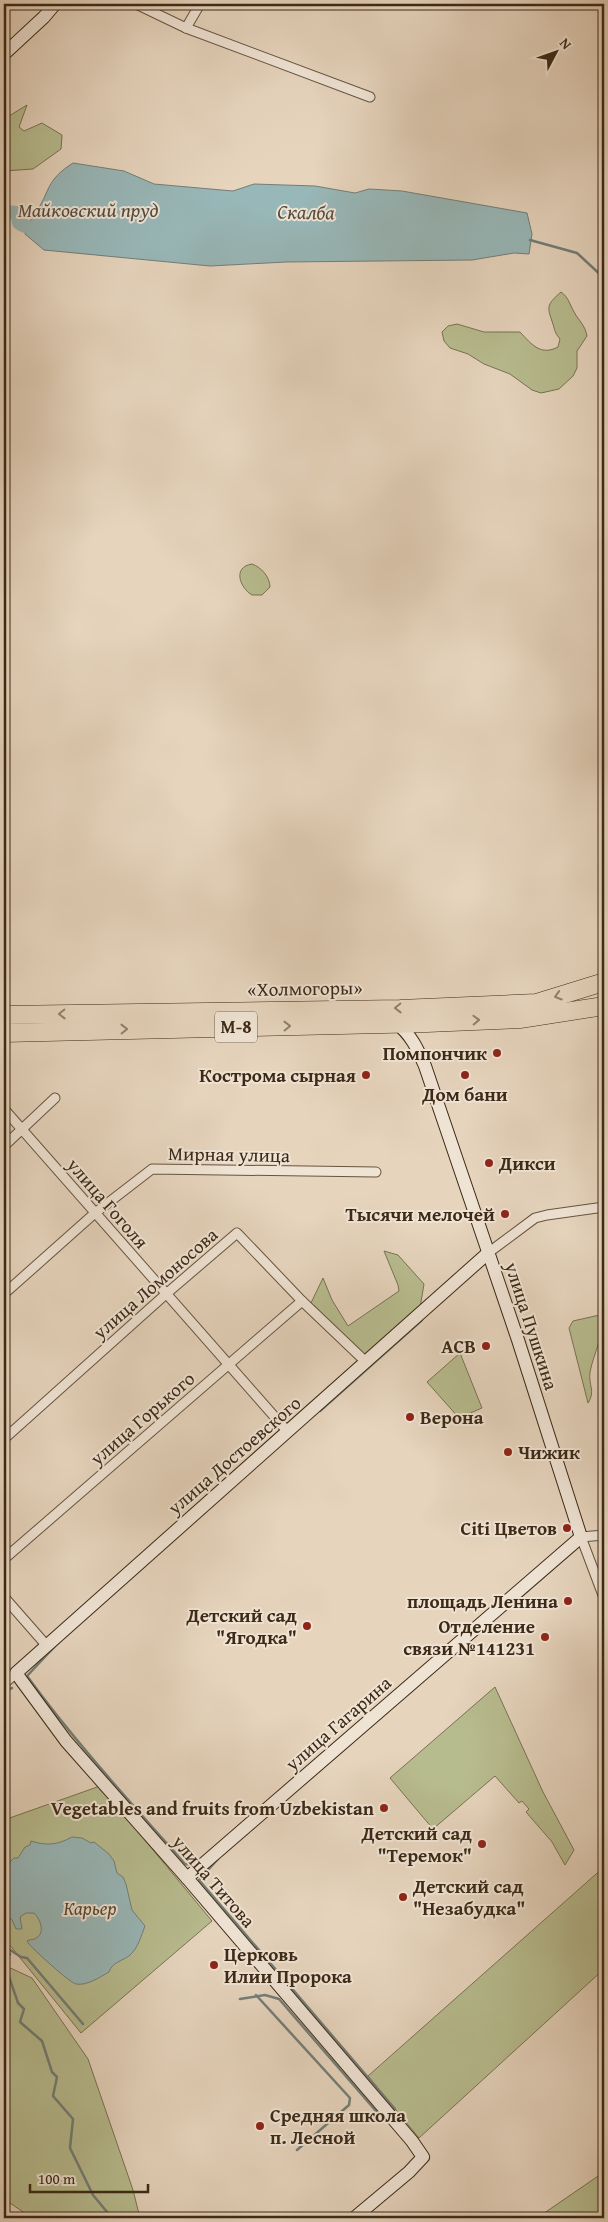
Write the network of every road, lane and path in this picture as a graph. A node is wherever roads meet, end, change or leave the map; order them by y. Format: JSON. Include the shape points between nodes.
{"nodes":[{"id":1,"x":55,"y":4,"type":"edge"},
{"id":2,"x":136,"y":4,"type":"edge"},
{"id":3,"x":200,"y":4,"type":"edge"},
{"id":4,"x":186,"y":28,"type":"junction"},
{"id":5,"x":4,"y":54,"type":"edge"},
{"id":6,"x":370,"y":98,"type":"dead end"},
{"id":7,"x":604,"y":982,"type":"edge"},
{"id":8,"x":604,"y":1006,"type":"edge"},
{"id":9,"x":4,"y":1015,"type":"edge"},
{"id":10,"x":427,"y":1023,"type":"junction"},
{"id":11,"x":396,"y":1024,"type":"junction"},
{"id":12,"x":4,"y":1033,"type":"edge"},
{"id":13,"x":425,"y":1066,"type":"junction"},
{"id":14,"x":55,"y":1098,"type":"dead end"},
{"id":15,"x":4,"y":1109,"type":"edge"},
{"id":16,"x":22,"y":1130,"type":"junction"},
{"id":17,"x":4,"y":1146,"type":"edge"},
{"id":18,"x":376,"y":1172,"type":"dead end"},
{"id":19,"x":604,"y":1207,"type":"edge"},
{"id":20,"x":96,"y":1213,"type":"junction"},
{"id":21,"x":488,"y":1253,"type":"junction"},
{"id":22,"x":4,"y":1294,"type":"edge"},
{"id":23,"x":166,"y":1294,"type":"junction"},
{"id":24,"x":302,"y":1301,"type":"junction"},
{"id":25,"x":366,"y":1362,"type":"junction"},
{"id":26,"x":228,"y":1365,"type":"junction"},
{"id":27,"x":288,"y":1432,"type":"junction"},
{"id":28,"x":4,"y":1439,"type":"edge"},
{"id":29,"x":604,"y":1535,"type":"edge"},
{"id":30,"x":581,"y":1537,"type":"junction"},
{"id":31,"x":4,"y":1560,"type":"edge"},
{"id":32,"x":4,"y":1597,"type":"edge"},
{"id":33,"x":604,"y":1598,"type":"edge"},
{"id":34,"x":47,"y":1646,"type":"junction"},
{"id":35,"x":16,"y":1673,"type":"junction"},
{"id":36,"x":4,"y":1684,"type":"edge"},
{"id":37,"x":187,"y":1878,"type":"junction"},
{"id":38,"x":354,"y":2218,"type":"edge"}],
"edges":[{"from":1,"to":5,"type":"street"},
{"from":2,"to":4,"type":"street"},
{"from":3,"to":4,"type":"street"},
{"from":4,"to":6,"type":"street"},
{"from":7,"to":9,"type":"highway","name":"«Холмогоры»","number":"М-8","one_way":true,"via":[[536,1003]]},
{"from":10,"to":8,"type":"highway","name":"«Холмогоры»","number":"М-8","one_way":true,"via":[[520,1018]]},
{"from":10,"to":11,"type":"highway","name":"«Холмогоры»","number":"М-8"},
{"from":10,"to":13,"type":"street","via":[[422,1032]]},
{"from":12,"to":11,"type":"highway","name":"«Холмогоры»","number":"М-8","one_way":true},
{"from":11,"to":13,"type":"street","via":[[416,1045]]},
{"from":13,"to":21,"type":"street","name":"улица Пушкина"},
{"from":14,"to":16,"type":"street"},
{"from":15,"to":16,"type":"street","name":"улица Гоголя"},
{"from":16,"to":17,"type":"street"},
{"from":16,"to":20,"type":"street","name":"улица Гоголя"},
{"from":18,"to":20,"type":"street","name":"Мирная улица","via":[[152,1170]]},
{"from":19,"to":21,"type":"street","via":[[535,1218]]},
{"from":20,"to":22,"type":"street","name":"Мирная улица"},
{"from":20,"to":23,"type":"street","name":"улица Гоголя"},
{"from":21,"to":25,"type":"street","name":"улица Достоевского"},
{"from":21,"to":30,"type":"street","name":"улица Пушкина"},
{"from":23,"to":24,"type":"street","name":"улица Ломоносова","via":[[238,1233]]},
{"from":23,"to":26,"type":"street","name":"улица Гоголя"},
{"from":23,"to":28,"type":"street","name":"улица Ломоносова"},
{"from":24,"to":25,"type":"street","name":"улица Ломоносова"},
{"from":24,"to":26,"type":"street","name":"улица Горького"},
{"from":25,"to":27,"type":"street","name":"улица Достоевского"},
{"from":26,"to":27,"type":"street","name":"улица Гоголя"},
{"from":26,"to":31,"type":"street","name":"улица Горького"},
{"from":27,"to":34,"type":"street","name":"улица Достоевского"},
{"from":29,"to":30,"type":"street"},
{"from":30,"to":33,"type":"street","name":"улица Пушкина"},
{"from":30,"to":37,"type":"street","name":"улица Гагарина"},
{"from":32,"to":34,"type":"street"},
{"from":34,"to":35,"type":"street","name":"улица Достоевского"},
{"from":35,"to":36,"type":"street","name":"улица Достоевского"},
{"from":35,"to":37,"type":"street","name":"улица Титова","via":[[66,1741]]},
{"from":37,"to":38,"type":"street","name":"улица Титова","via":[[423,2157]]}]}
